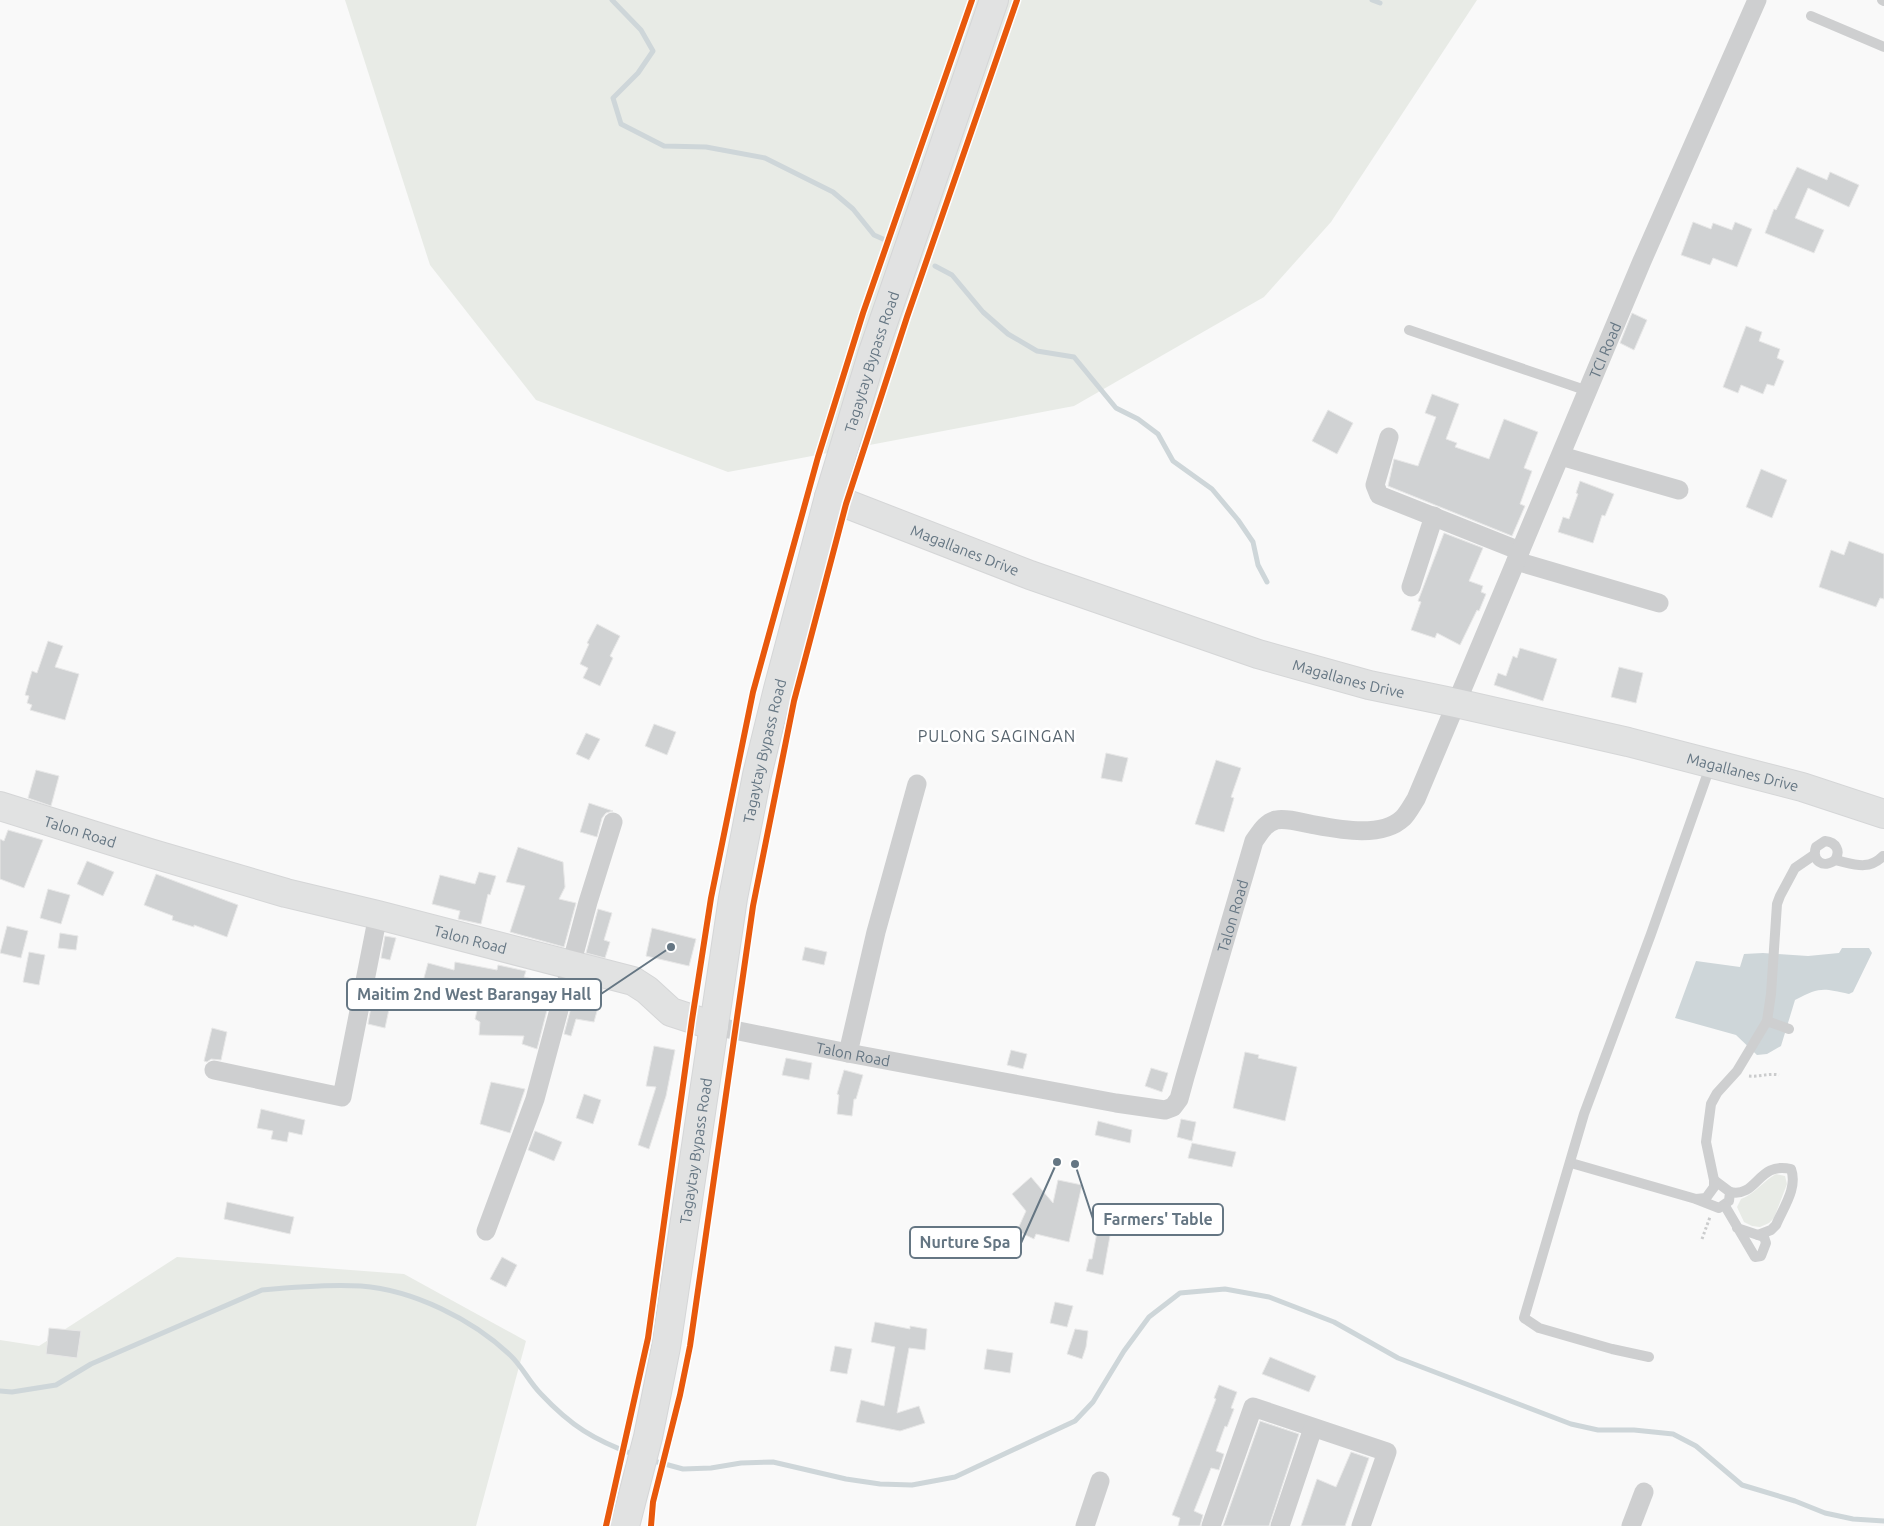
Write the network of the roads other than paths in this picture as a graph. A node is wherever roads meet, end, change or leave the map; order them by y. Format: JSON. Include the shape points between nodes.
{"nodes":[{"id":1,"x":994,"y":0,"type":"edge"},
{"id":2,"x":1756,"y":0,"type":"edge"},
{"id":3,"x":1811,"y":16,"type":"dead end"},
{"id":4,"x":1884,"y":47,"type":"edge"},
{"id":5,"x":1409,"y":330,"type":"dead end"},
{"id":6,"x":1588,"y":390,"type":"junction"},
{"id":7,"x":1389,"y":437,"type":"dead end"},
{"id":8,"x":1561,"y":456,"type":"junction"},
{"id":9,"x":1679,"y":490,"type":"dead end"},
{"id":10,"x":829,"y":497,"type":"junction"},
{"id":11,"x":1434,"y":516,"type":"junction"},
{"id":12,"x":1518,"y":556,"type":"junction"},
{"id":13,"x":1411,"y":587,"type":"dead end"},
{"id":14,"x":1659,"y":602,"type":"dead end"},
{"id":15,"x":1456,"y":703,"type":"junction"},
{"id":16,"x":1711,"y":763,"type":"junction"},
{"id":17,"x":917,"y":784,"type":"dead end"},
{"id":18,"x":0,"y":806,"type":"edge"},
{"id":19,"x":1884,"y":814,"type":"edge"},
{"id":20,"x":614,"y":822,"type":"dead end"},
{"id":21,"x":1814,"y":855,"type":"junction"},
{"id":22,"x":1883,"y":856,"type":"edge"},
{"id":23,"x":1835,"y":860,"type":"junction"},
{"id":24,"x":378,"y":915,"type":"junction"},
{"id":25,"x":572,"y":966,"type":"junction"},
{"id":26,"x":1767,"y":1021,"type":"junction"},
{"id":27,"x":714,"y":1026,"type":"junction"},
{"id":28,"x":1789,"y":1029,"type":"dead end"},
{"id":29,"x":848,"y":1053,"type":"junction"},
{"id":30,"x":214,"y":1070,"type":"dead end"},
{"id":31,"x":1570,"y":1164,"type":"junction"},
{"id":32,"x":1714,"y":1180,"type":"junction"},
{"id":33,"x":1730,"y":1192,"type":"junction"},
{"id":34,"x":1696,"y":1199,"type":"junction"},
{"id":35,"x":1724,"y":1206,"type":"junction"},
{"id":36,"x":1738,"y":1228,"type":"junction"},
{"id":37,"x":486,"y":1231,"type":"dead end"},
{"id":38,"x":1758,"y":1235,"type":"junction"},
{"id":39,"x":1649,"y":1357,"type":"dead end"},
{"id":40,"x":1314,"y":1428,"type":"junction"},
{"id":41,"x":1100,"y":1481,"type":"dead end"},
{"id":42,"x":1644,"y":1492,"type":"dead end"},
{"id":43,"x":628,"y":1518,"type":"edge"},
{"id":44,"x":1085,"y":1526,"type":"edge"},
{"id":45,"x":1211,"y":1526,"type":"edge"},
{"id":46,"x":1280,"y":1526,"type":"edge"},
{"id":47,"x":1361,"y":1526,"type":"edge"},
{"id":48,"x":1631,"y":1526,"type":"edge"}],
"edges":[{"from":1,"to":10,"type":"street","name":"Tagaytay Bypass Road","via":[[904,261]]},
{"from":2,"to":6,"type":"street","name":"TCI Road"},
{"from":3,"to":4,"type":"lane"},
{"from":5,"to":6,"type":"lane"},
{"from":6,"to":8,"type":"street","name":"TCI Road"},
{"from":7,"to":11,"type":"street","via":[[1375,485],[1379,495]]},
{"from":8,"to":9,"type":"street"},
{"from":8,"to":12,"type":"street","name":"TCI Road"},
{"from":10,"to":15,"type":"street","name":"Magallanes Drive","via":[[1030,574],[1258,654],[1369,685]]},
{"from":10,"to":27,"type":"street","name":"Tagaytay Bypass Road","via":[[757,775],[733,898]]},
{"from":11,"to":12,"type":"street"},
{"from":11,"to":13,"type":"street"},
{"from":12,"to":14,"type":"street"},
{"from":12,"to":15,"type":"street","name":"TCI Road"},
{"from":15,"to":16,"type":"street","name":"Magallanes Drive"},
{"from":15,"to":29,"type":"street","name":"Talon Road","via":[[1416,799],[1403,818],[1387,829],[1329,828],[1276,820],[1264,827],[1254,841],[1186,1077],[1179,1099],[1173,1106],[1165,1110],[1116,1103]]},
{"from":16,"to":19,"type":"street","name":"Magallanes Drive","via":[[1802,787]]},
{"from":16,"to":31,"type":"lane","via":[[1584,1114]]},
{"from":17,"to":29,"type":"street","via":[[876,932]]},
{"from":18,"to":24,"type":"street","name":"Talon Road","via":[[286,893]]},
{"from":20,"to":25,"type":"street","via":[[588,902]]},
{"from":21,"to":23,"type":"lane","via":[[1821,864]]},
{"from":21,"to":23,"type":"lane","via":[[1818,844],[1825,841],[1837,849]]},
{"from":21,"to":26,"type":"lane","via":[[1795,868],[1777,904]]},
{"from":22,"to":23,"type":"lane","via":[[1876,864],[1864,866]]},
{"from":24,"to":25,"type":"street","name":"Talon Road"},
{"from":24,"to":30,"type":"street","via":[[342,1097]]},
{"from":25,"to":27,"type":"street","name":"Talon Road","via":[[633,981],[671,1012]]},
{"from":25,"to":37,"type":"street","via":[[536,1099]]},
{"from":26,"to":28,"type":"lane"},
{"from":26,"to":32,"type":"lane","via":[[1737,1071],[1711,1104],[1706,1142]]},
{"from":27,"to":29,"type":"street","name":"Talon Road"},
{"from":27,"to":43,"type":"street","name":"Tagaytay Bypass Road","via":[[666,1347]]},
{"from":31,"to":34,"type":"lane"},
{"from":31,"to":39,"type":"lane","via":[[1524,1318],[1539,1328]]},
{"from":32,"to":33,"type":"lane"},
{"from":32,"to":34,"type":"lane","via":[[1714,1187],[1706,1198]]},
{"from":33,"to":35,"type":"lane","via":[[1729,1201]]},
{"from":33,"to":38,"type":"lane","via":[[1744,1192],[1765,1172],[1784,1167],[1790,1169],[1793,1186],[1776,1225]]},
{"from":34,"to":35,"type":"lane","via":[[1714,1207]]},
{"from":35,"to":36,"type":"lane"},
{"from":36,"to":38,"type":"lane"},
{"from":36,"to":38,"type":"lane","via":[[1755,1257],[1761,1256],[1766,1243],[1764,1237]]},
{"from":40,"to":45,"type":"street","via":[[1253,1406]]},
{"from":40,"to":46,"type":"street"},
{"from":40,"to":47,"type":"street","via":[[1387,1452]]},
{"from":41,"to":44,"type":"street"},
{"from":42,"to":48,"type":"street"}]}
